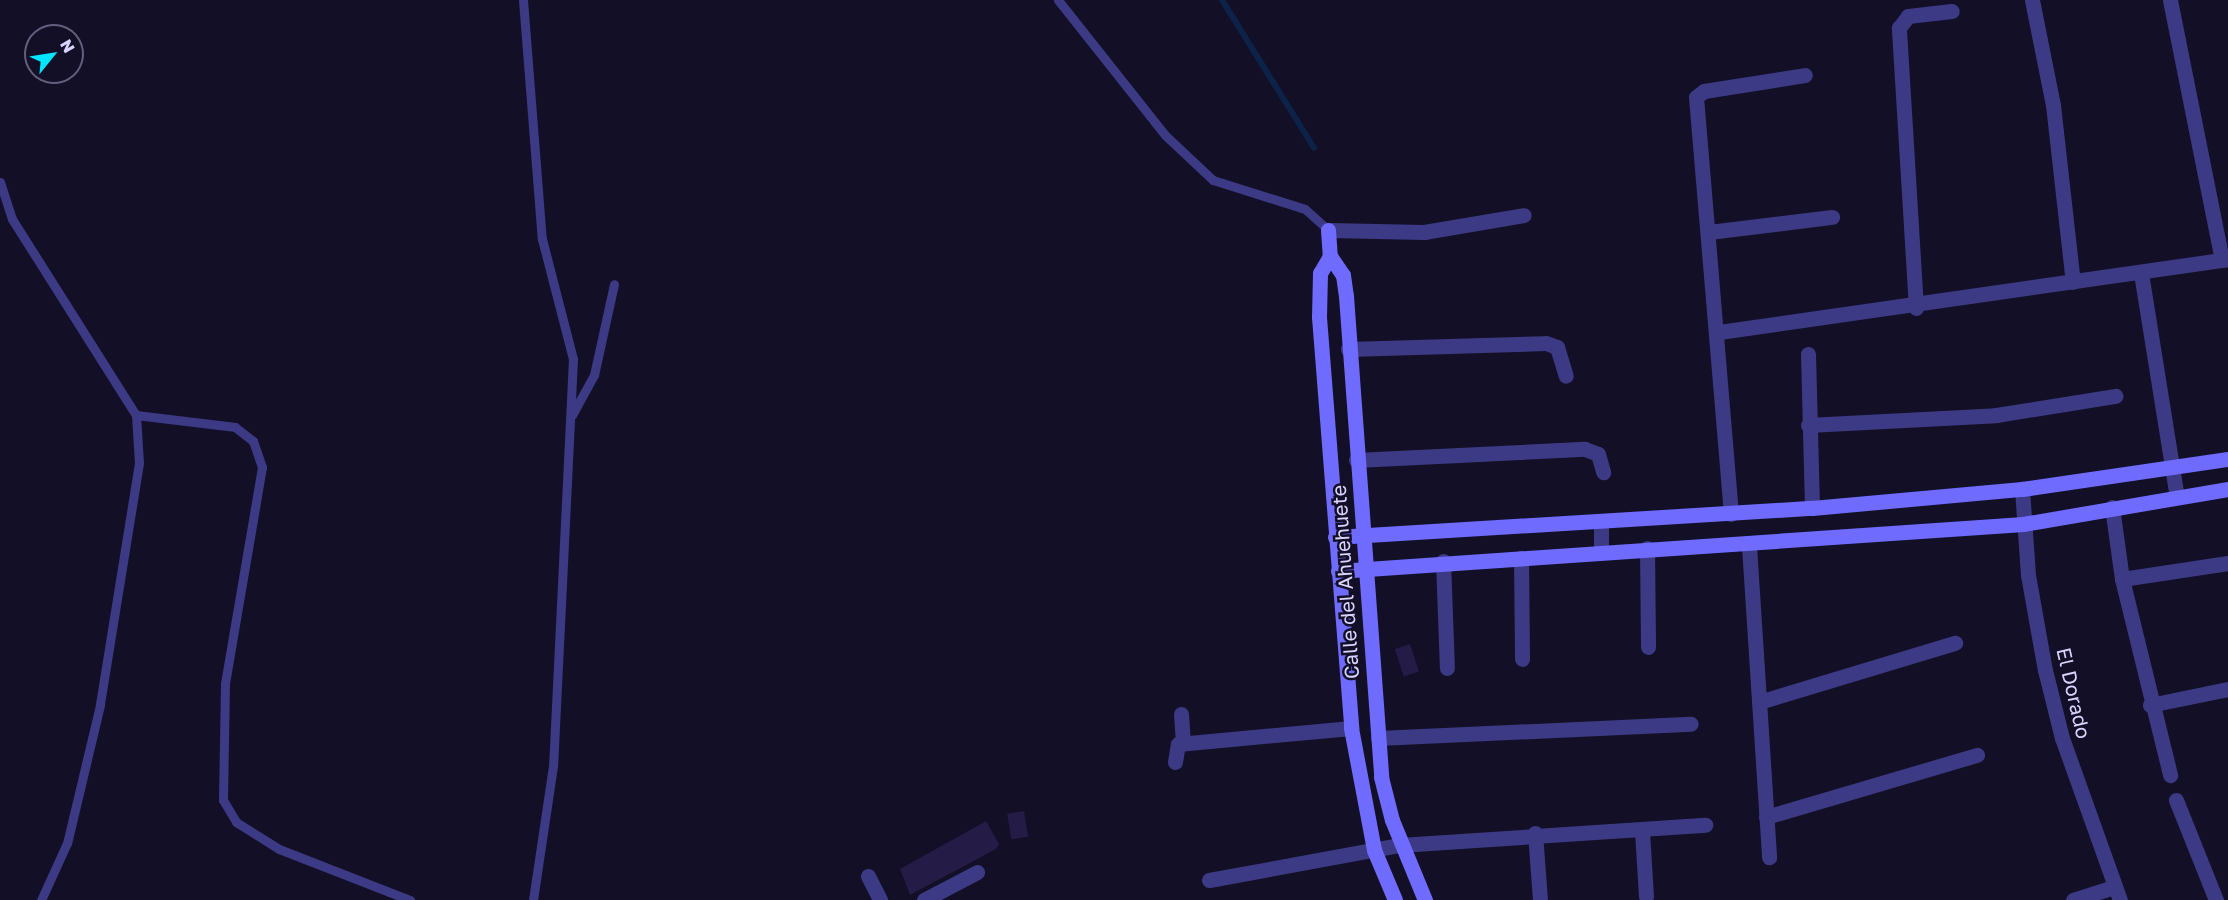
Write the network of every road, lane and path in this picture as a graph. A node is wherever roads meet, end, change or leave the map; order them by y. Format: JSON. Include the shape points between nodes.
{"nodes":[{"id":1,"x":524,"y":0,"type":"edge"},
{"id":2,"x":1058,"y":0,"type":"edge"},
{"id":3,"x":2032,"y":0,"type":"edge"},
{"id":4,"x":2170,"y":0,"type":"edge"},
{"id":5,"x":1952,"y":11,"type":"dead end"},
{"id":6,"x":1805,"y":75,"type":"dead end"},
{"id":7,"x":0,"y":182,"type":"edge"},
{"id":8,"x":1524,"y":215,"type":"dead end"},
{"id":9,"x":1832,"y":218,"type":"dead end"},
{"id":10,"x":1328,"y":230,"type":"junction"},
{"id":11,"x":1709,"y":232,"type":"junction"},
{"id":12,"x":1330,"y":256,"type":"junction"},
{"id":13,"x":2225,"y":260,"type":"edge"},
{"id":14,"x":2141,"y":273,"type":"junction"},
{"id":15,"x":2073,"y":282,"type":"junction"},
{"id":16,"x":614,"y":284,"type":"dead end"},
{"id":17,"x":1916,"y":308,"type":"junction"},
{"id":18,"x":1719,"y":332,"type":"junction"},
{"id":19,"x":1348,"y":349,"type":"junction"},
{"id":20,"x":1808,"y":354,"type":"dead end"},
{"id":21,"x":1566,"y":376,"type":"dead end"},
{"id":22,"x":2115,"y":396,"type":"dead end"},
{"id":23,"x":136,"y":415,"type":"junction"},
{"id":24,"x":570,"y":417,"type":"junction"},
{"id":25,"x":1808,"y":425,"type":"junction"},
{"id":26,"x":2228,"y":459,"type":"edge"},
{"id":27,"x":1356,"y":460,"type":"junction"},
{"id":28,"x":2173,"y":469,"type":"junction"},
{"id":29,"x":1603,"y":472,"type":"dead end"},
{"id":30,"x":2022,"y":489,"type":"junction"},
{"id":31,"x":2228,"y":489,"type":"edge"},
{"id":32,"x":2177,"y":497,"type":"junction"},
{"id":33,"x":2112,"y":507,"type":"junction"},
{"id":34,"x":1812,"y":508,"type":"junction"},
{"id":35,"x":1731,"y":514,"type":"junction"},
{"id":36,"x":1601,"y":523,"type":"junction"},
{"id":37,"x":2023,"y":524,"type":"junction"},
{"id":38,"x":1363,"y":533,"type":"junction"},
{"id":39,"x":1335,"y":537,"type":"junction"},
{"id":40,"x":1749,"y":546,"type":"junction"},
{"id":41,"x":1647,"y":548,"type":"junction"},
{"id":42,"x":1601,"y":550,"type":"junction"},
{"id":43,"x":1521,"y":558,"type":"junction"},
{"id":44,"x":1443,"y":561,"type":"junction"},
{"id":45,"x":2228,"y":563,"type":"edge"},
{"id":46,"x":1366,"y":568,"type":"junction"},
{"id":47,"x":1338,"y":571,"type":"junction"},
{"id":48,"x":2122,"y":579,"type":"junction"},
{"id":49,"x":1955,"y":643,"type":"dead end"},
{"id":50,"x":1648,"y":647,"type":"dead end"},
{"id":51,"x":1522,"y":659,"type":"dead end"},
{"id":52,"x":1447,"y":668,"type":"dead end"},
{"id":53,"x":2228,"y":688,"type":"edge"},
{"id":54,"x":1759,"y":702,"type":"junction"},
{"id":55,"x":2150,"y":705,"type":"junction"},
{"id":56,"x":1181,"y":714,"type":"dead end"},
{"id":57,"x":1691,"y":724,"type":"dead end"},
{"id":58,"x":1351,"y":728,"type":"junction"},
{"id":59,"x":1378,"y":738,"type":"junction"},
{"id":60,"x":1183,"y":743,"type":"junction"},
{"id":61,"x":1977,"y":755,"type":"dead end"},
{"id":62,"x":1175,"y":762,"type":"dead end"},
{"id":63,"x":2170,"y":775,"type":"dead end"},
{"id":64,"x":2176,"y":800,"type":"dead end"},
{"id":65,"x":1766,"y":817,"type":"junction"},
{"id":66,"x":1705,"y":825,"type":"dead end"},
{"id":67,"x":1642,"y":831,"type":"junction"},
{"id":68,"x":1535,"y":833,"type":"junction"},
{"id":69,"x":1401,"y":845,"type":"junction"},
{"id":70,"x":1374,"y":850,"type":"junction"},
{"id":71,"x":1769,"y":857,"type":"dead end"},
{"id":72,"x":977,"y":872,"type":"dead end"},
{"id":73,"x":868,"y":876,"type":"dead end"},
{"id":74,"x":1209,"y":880,"type":"dead end"},
{"id":75,"x":2117,"y":894,"type":"edge"},
{"id":76,"x":1647,"y":896,"type":"dead end"},
{"id":77,"x":1540,"y":899,"type":"edge"},
{"id":78,"x":41,"y":900,"type":"edge"},
{"id":79,"x":410,"y":900,"type":"edge"},
{"id":80,"x":533,"y":900,"type":"edge"},
{"id":81,"x":880,"y":900,"type":"edge"},
{"id":82,"x":924,"y":900,"type":"edge"},
{"id":83,"x":1395,"y":900,"type":"edge"},
{"id":84,"x":1425,"y":900,"type":"edge"},
{"id":85,"x":2073,"y":900,"type":"edge"},
{"id":86,"x":2216,"y":900,"type":"edge"}],
"edges":[{"from":1,"to":24,"type":"lane","via":[[537,202],[573,359]]},
{"from":2,"to":10,"type":"lane","via":[[1165,135],[1213,180],[1305,209]]},
{"from":3,"to":15,"type":"street","via":[[2053,105]]},
{"from":4,"to":13,"type":"street"},
{"from":5,"to":17,"type":"street","via":[[1908,16],[1899,28]]},
{"from":6,"to":11,"type":"street","via":[[1699,93]]},
{"from":7,"to":23,"type":"lane","via":[[12,219]]},
{"from":8,"to":10,"type":"street","via":[[1424,232]]},
{"from":9,"to":11,"type":"street"},
{"from":10,"to":12,"type":"street","name":"Calle del Ahuehuete"},
{"from":11,"to":18,"type":"street"},
{"from":12,"to":19,"type":"street","name":"Calle del Ahuehuete","via":[[1343,275]]},
{"from":12,"to":39,"type":"street","name":"Calle del Ahuehuete","via":[[1320,273],[1319,317]]},
{"from":13,"to":14,"type":"street"},
{"from":14,"to":15,"type":"street"},
{"from":14,"to":28,"type":"street"},
{"from":15,"to":17,"type":"street"},
{"from":16,"to":24,"type":"lane","via":[[594,375]]},
{"from":17,"to":18,"type":"street"},
{"from":18,"to":35,"type":"street"},
{"from":19,"to":21,"type":"street","via":[[1546,343],[1557,347]]},
{"from":19,"to":27,"type":"street","name":"Calle del Ahuehuete"},
{"from":20,"to":25,"type":"street"},
{"from":22,"to":25,"type":"street","via":[[1996,415]]},
{"from":23,"to":78,"type":"lane","via":[[139,463],[100,705],[67,843]]},
{"from":23,"to":79,"type":"lane","via":[[235,427],[253,441],[262,468],[225,684],[223,800],[236,822],[279,849]]},
{"from":24,"to":80,"type":"lane","via":[[553,766]]},
{"from":25,"to":34,"type":"street"},
{"from":26,"to":28,"type":"street"},
{"from":27,"to":29,"type":"street","via":[[1585,448],[1598,454]]},
{"from":27,"to":38,"type":"street","name":"Calle del Ahuehuete"},
{"from":28,"to":30,"type":"street"},
{"from":28,"to":32,"type":"street"},
{"from":30,"to":34,"type":"street"},
{"from":30,"to":37,"type":"street","name":"El Dorado"},
{"from":31,"to":32,"type":"street"},
{"from":32,"to":33,"type":"street"},
{"from":33,"to":37,"type":"street"},
{"from":33,"to":48,"type":"street"},
{"from":34,"to":35,"type":"street"},
{"from":35,"to":36,"type":"street"},
{"from":36,"to":38,"type":"street"},
{"from":36,"to":42,"type":"street"},
{"from":37,"to":40,"type":"street"},
{"from":37,"to":75,"type":"street","name":"El Dorado","via":[[2062,738]]},
{"from":38,"to":39,"type":"street"},
{"from":38,"to":46,"type":"street","name":"Calle del Ahuehuete"},
{"from":39,"to":47,"type":"street","name":"Calle del Ahuehuete"},
{"from":40,"to":41,"type":"street"},
{"from":40,"to":54,"type":"street"},
{"from":41,"to":42,"type":"street"},
{"from":41,"to":50,"type":"street"},
{"from":42,"to":43,"type":"street"},
{"from":43,"to":44,"type":"street"},
{"from":43,"to":51,"type":"street"},
{"from":44,"to":46,"type":"street"},
{"from":44,"to":52,"type":"street"},
{"from":45,"to":48,"type":"street"},
{"from":46,"to":47,"type":"street"},
{"from":46,"to":59,"type":"street","name":"Calle del Ahuehuete"},
{"from":47,"to":58,"type":"street","name":"Calle del Ahuehuete"},
{"from":48,"to":55,"type":"street"},
{"from":49,"to":54,"type":"street"},
{"from":53,"to":55,"type":"street"},
{"from":54,"to":65,"type":"street"},
{"from":55,"to":63,"type":"street"},
{"from":56,"to":60,"type":"street"},
{"from":57,"to":59,"type":"street"},
{"from":58,"to":60,"type":"street"},
{"from":58,"to":70,"type":"street","name":"Calle del Ahuehuete"},
{"from":59,"to":69,"type":"street","name":"Calle del Ahuehuete","via":[[1385,798]]},
{"from":60,"to":62,"type":"street","via":[[1173,747]]},
{"from":61,"to":65,"type":"street"},
{"from":64,"to":86,"type":"street"},
{"from":65,"to":71,"type":"street"},
{"from":66,"to":67,"type":"street"},
{"from":67,"to":68,"type":"street"},
{"from":67,"to":76,"type":"street"},
{"from":68,"to":69,"type":"street"},
{"from":68,"to":77,"type":"street"},
{"from":69,"to":70,"type":"street"},
{"from":69,"to":84,"type":"street","name":"Calle del Ahuehuete"},
{"from":70,"to":74,"type":"street"},
{"from":70,"to":83,"type":"street","name":"Calle del Ahuehuete"},
{"from":72,"to":82,"type":"street"},
{"from":73,"to":81,"type":"street"},
{"from":75,"to":85,"type":"street"}]}
